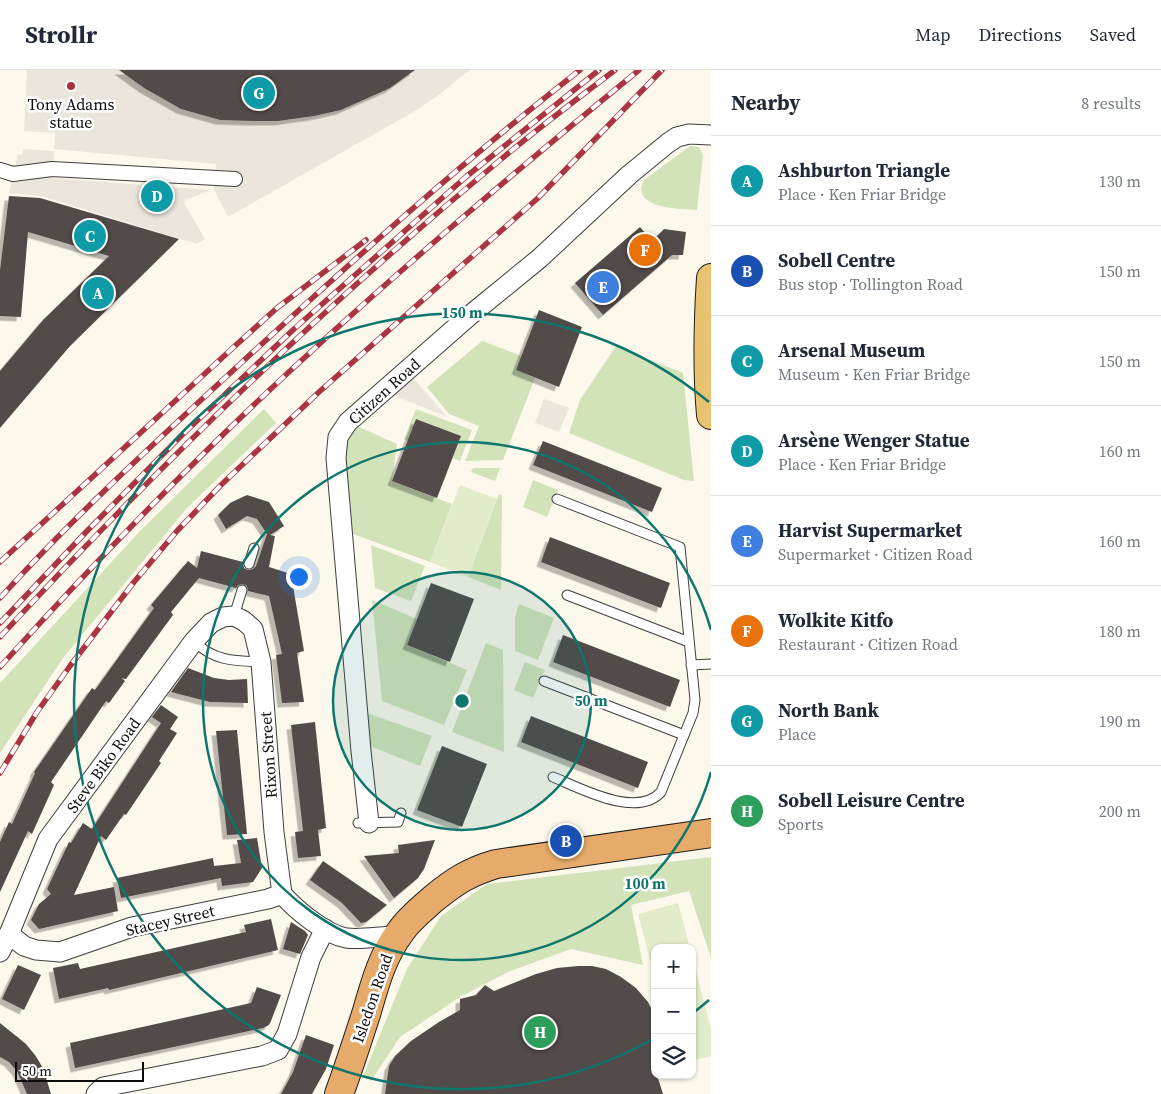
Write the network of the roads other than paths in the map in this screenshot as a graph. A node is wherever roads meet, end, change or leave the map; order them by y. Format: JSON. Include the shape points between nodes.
{"nodes":[{"id":1,"x":711,"y":135,"type":"edge"},
{"id":2,"x":7,"y":172,"type":"edge"},
{"id":3,"x":235,"y":179,"type":"dead end"},
{"id":4,"x":711,"y":278,"type":"edge"},
{"id":5,"x":710,"y":383,"type":"edge"},
{"id":6,"x":711,"y":416,"type":"edge"},
{"id":7,"x":557,"y":499,"type":"dead end"},
{"id":8,"x":254,"y":548,"type":"dead end"},
{"id":9,"x":249,"y":564,"type":"dead end"},
{"id":10,"x":242,"y":590,"type":"dead end"},
{"id":11,"x":566,"y":594,"type":"dead end"},
{"id":12,"x":239,"y":618,"type":"junction"},
{"id":13,"x":194,"y":641,"type":"junction"},
{"id":14,"x":689,"y":642,"type":"junction"},
{"id":15,"x":261,"y":662,"type":"junction"},
{"id":16,"x":711,"y":664,"type":"edge"},
{"id":17,"x":691,"y":665,"type":"junction"},
{"id":18,"x":544,"y":681,"type":"dead end"},
{"id":19,"x":684,"y":735,"type":"junction"},
{"id":20,"x":553,"y":777,"type":"dead end"},
{"id":21,"x":401,"y":813,"type":"dead end"},
{"id":22,"x":364,"y":823,"type":"joint"},
{"id":23,"x":711,"y":833,"type":"edge"},
{"id":24,"x":282,"y":894,"type":"junction"},
{"id":25,"x":325,"y":929,"type":"junction"},
{"id":26,"x":9,"y":934,"type":"junction"},
{"id":27,"x":397,"y":936,"type":"junction"},
{"id":28,"x":0,"y":952,"type":"edge"},
{"id":29,"x":96,"y":1094,"type":"edge"},
{"id":30,"x":339,"y":1094,"type":"edge"}],
"edges":[{"from":1,"to":22,"type":"street","name":"Citizen Road","via":[[689,134],[668,143],[540,258],[348,422],[338,437],[336,458],[361,751]]},
{"from":2,"to":3,"type":"street","via":[[52,168]]},
{"from":4,"to":5,"type":"main road","via":[[707,328]]},
{"from":5,"to":6,"type":"main road"},
{"from":7,"to":14,"type":"lane","via":[[680,547]]},
{"from":8,"to":9,"type":"lane"},
{"from":10,"to":12,"type":"lane"},
{"from":11,"to":14,"type":"lane"},
{"from":12,"to":13,"type":"street","name":"Steve Biko Road","via":[[223,617],[211,623]]},
{"from":12,"to":15,"type":"street","name":"Rixon Street","via":[[253,629]]},
{"from":13,"to":15,"type":"lane","via":[[211,655],[225,660]]},
{"from":13,"to":26,"type":"street","name":"Steve Biko Road","via":[[48,839]]},
{"from":14,"to":17,"type":"lane"},
{"from":15,"to":24,"type":"street","name":"Rixon Street"},
{"from":16,"to":17,"type":"lane"},
{"from":17,"to":19,"type":"lane","via":[[695,700]]},
{"from":18,"to":19,"type":"lane"},
{"from":19,"to":20,"type":"lane","via":[[656,798],[632,803],[612,800]]},
{"from":21,"to":22,"type":"lane","via":[[398,822]]},
{"from":23,"to":27,"type":"highway","name":"Isledon Road","via":[[496,864],[469,873],[449,886],[419,911]]},
{"from":24,"to":25,"type":"street"},
{"from":24,"to":26,"type":"street","name":"Stacey Street","via":[[132,927],[60,952],[24,946]]},
{"from":25,"to":27,"type":"street","via":[[346,938]]},
{"from":25,"to":29,"type":"street","via":[[311,957],[287,1034],[278,1050],[262,1056],[103,1087]]},
{"from":26,"to":28,"type":"street","name":"Steve Biko Road"},
{"from":27,"to":30,"type":"highway","name":"Isledon Road","via":[[379,972]]}]}
